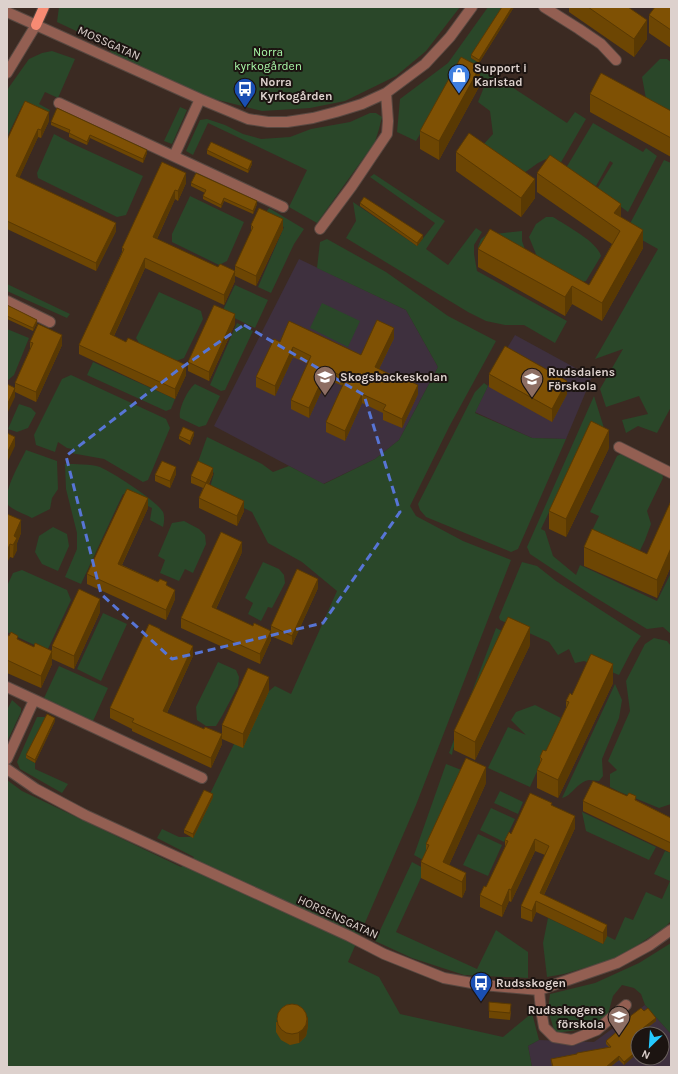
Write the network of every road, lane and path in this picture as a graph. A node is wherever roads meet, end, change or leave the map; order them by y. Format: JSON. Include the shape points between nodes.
{"nodes":[{"id":1,"x":44,"y":7,"type":"edge"},
{"id":2,"x":472,"y":7,"type":"edge"},
{"id":3,"x":544,"y":7,"type":"edge"},
{"id":4,"x":7,"y":12,"type":"edge"},
{"id":5,"x":36,"y":25,"type":"junction"},
{"id":6,"x":616,"y":60,"type":"dead end"},
{"id":7,"x":7,"y":73,"type":"edge"},
{"id":8,"x":386,"y":93,"type":"junction"},
{"id":9,"x":200,"y":99,"type":"junction"},
{"id":10,"x":59,"y":103,"type":"dead end"},
{"id":11,"x":174,"y":156,"type":"junction"},
{"id":12,"x":283,"y":207,"type":"dead end"},
{"id":13,"x":320,"y":230,"type":"dead end"},
{"id":14,"x":7,"y":301,"type":"edge"},
{"id":15,"x":50,"y":322,"type":"dead end"},
{"id":16,"x":619,"y":447,"type":"dead end"},
{"id":17,"x":671,"y":473,"type":"edge"},
{"id":18,"x":7,"y":687,"type":"edge"},
{"id":19,"x":34,"y":700,"type":"junction"},
{"id":20,"x":7,"y":759,"type":"edge"},
{"id":21,"x":7,"y":769,"type":"edge"},
{"id":22,"x":202,"y":778,"type":"dead end"},
{"id":23,"x":671,"y":930,"type":"edge"},
{"id":24,"x":539,"y":990,"type":"junction"},
{"id":25,"x":626,"y":1005,"type":"dead end"}],
"edges":[{"from":1,"to":5,"type":"main road"},
{"from":2,"to":8,"type":"street","name":"MOSSGATAN","via":[[450,37],[425,64]]},
{"from":3,"to":6,"type":"street","via":[[601,44]]},
{"from":4,"to":5,"type":"street","name":"MOSSGATAN"},
{"from":5,"to":7,"type":"street"},
{"from":5,"to":9,"type":"street","name":"MOSSGATAN"},
{"from":8,"to":9,"type":"street","name":"MOSSGATAN","via":[[336,112],[287,122],[248,119]]},
{"from":8,"to":13,"type":"street","via":[[387,134]]},
{"from":9,"to":11,"type":"street"},
{"from":10,"to":11,"type":"street"},
{"from":11,"to":12,"type":"street"},
{"from":14,"to":15,"type":"street"},
{"from":16,"to":17,"type":"street"},
{"from":18,"to":19,"type":"street"},
{"from":19,"to":20,"type":"street"},
{"from":19,"to":22,"type":"street"},
{"from":21,"to":24,"type":"street","name":"HORSENSGATAN","via":[[36,789],[85,815],[384,954],[444,978],[483,986]]},
{"from":23,"to":24,"type":"street","name":"HORSENSGATAN","via":[[618,963]]},
{"from":24,"to":25,"type":"street","via":[[544,1027],[554,1036],[572,1040],[597,1030]]}]}
